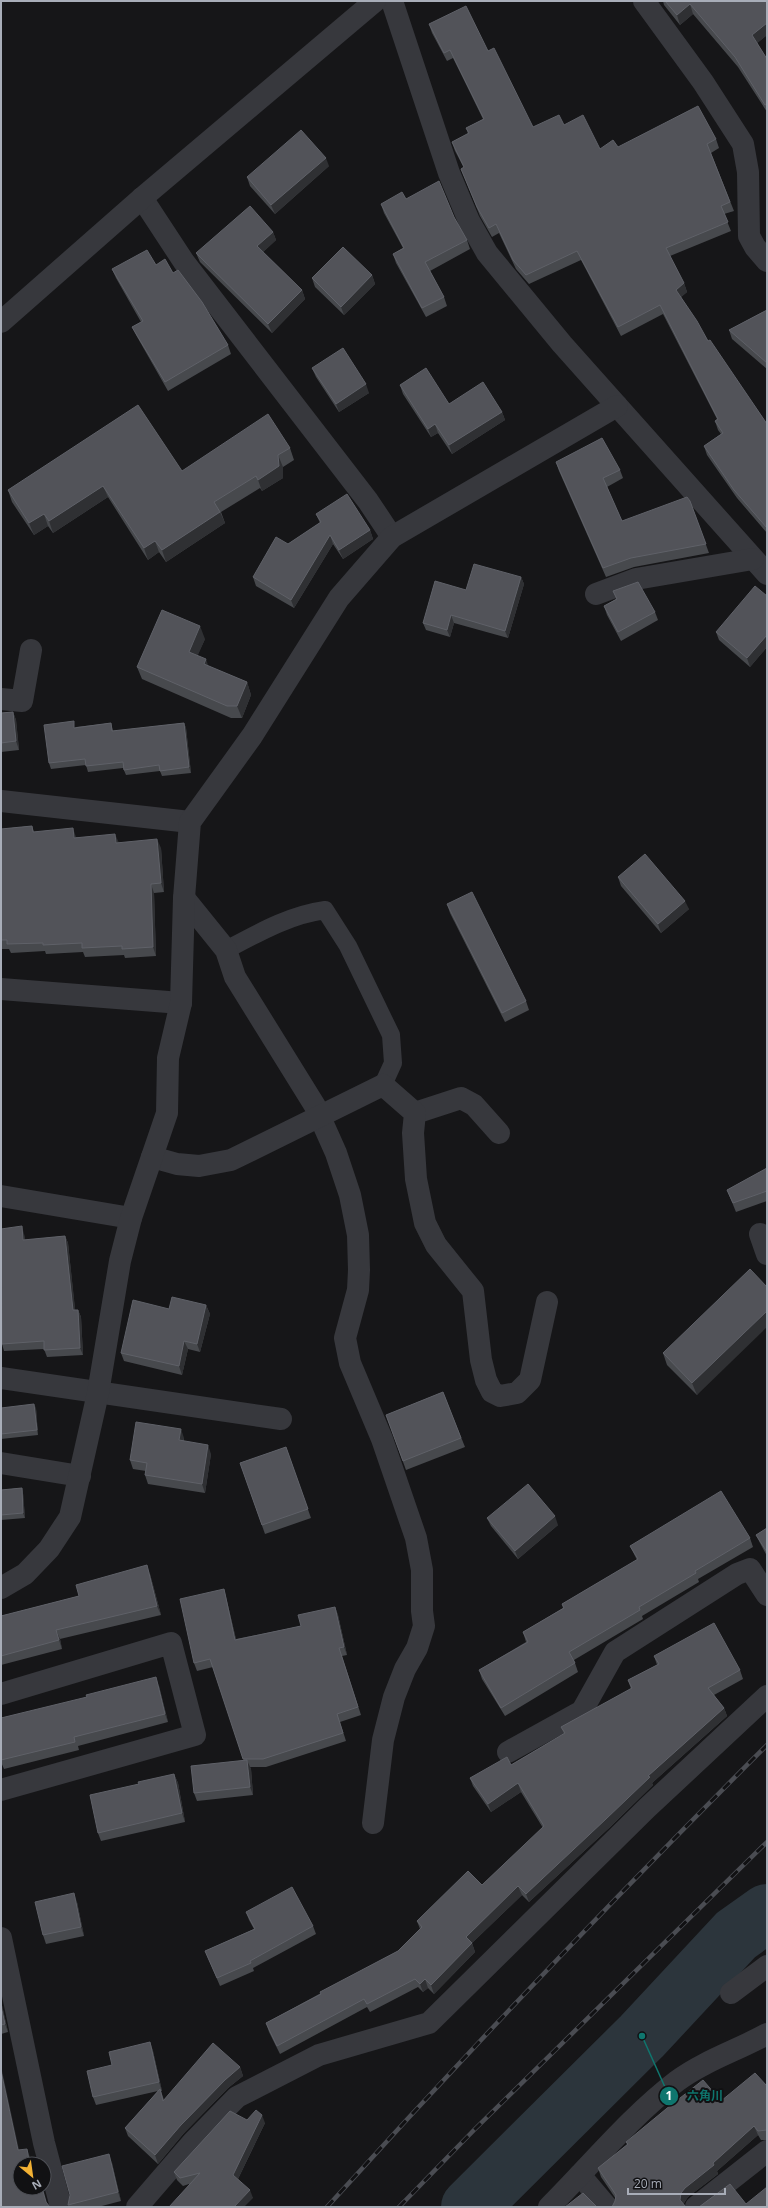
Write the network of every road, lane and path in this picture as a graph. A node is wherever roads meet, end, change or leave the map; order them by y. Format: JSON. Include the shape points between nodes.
{"nodes":[{"id":1,"x":375,"y":1,"type":"edge"},
{"id":2,"x":392,"y":1,"type":"edge"},
{"id":3,"x":644,"y":1,"type":"edge"},
{"id":4,"x":142,"y":198,"type":"junction"},
{"id":5,"x":767,"y":261,"type":"edge"},
{"id":6,"x":1,"y":322,"type":"edge"},
{"id":7,"x":617,"y":406,"type":"junction"},
{"id":8,"x":392,"y":537,"type":"junction"},
{"id":9,"x":760,"y":567,"type":"edge"},
{"id":10,"x":596,"y":594,"type":"dead end"},
{"id":11,"x":31,"y":650,"type":"dead end"},
{"id":12,"x":1,"y":699,"type":"edge"},
{"id":13,"x":1,"y":801,"type":"edge"},
{"id":14,"x":190,"y":822,"type":"junction"},
{"id":15,"x":184,"y":898,"type":"junction"},
{"id":16,"x":226,"y":950,"type":"junction"},
{"id":17,"x":1,"y":989,"type":"edge"},
{"id":18,"x":181,"y":1003,"type":"junction"},
{"id":19,"x":383,"y":1084,"type":"junction"},
{"id":20,"x":415,"y":1113,"type":"junction"},
{"id":21,"x":320,"y":1116,"type":"junction"},
{"id":22,"x":499,"y":1133,"type":"dead end"},
{"id":23,"x":152,"y":1157,"type":"junction"},
{"id":24,"x":1,"y":1196,"type":"edge"},
{"id":25,"x":131,"y":1218,"type":"junction"},
{"id":26,"x":547,"y":1302,"type":"dead end"},
{"id":27,"x":1,"y":1378,"type":"edge"},
{"id":28,"x":98,"y":1393,"type":"junction"},
{"id":29,"x":281,"y":1418,"type":"dead end"},
{"id":30,"x":1,"y":1463,"type":"edge"},
{"id":31,"x":80,"y":1476,"type":"junction"},
{"id":32,"x":1,"y":1588,"type":"edge"},
{"id":33,"x":767,"y":1595,"type":"edge"},
{"id":34,"x":1,"y":1694,"type":"edge"},
{"id":35,"x":767,"y":1696,"type":"edge"},
{"id":36,"x":508,"y":1752,"type":"dead end"},
{"id":37,"x":1,"y":1790,"type":"edge"},
{"id":38,"x":373,"y":1823,"type":"dead end"},
{"id":39,"x":1,"y":1938,"type":"edge"},
{"id":40,"x":767,"y":1966,"type":"edge"},
{"id":41,"x":731,"y":1994,"type":"dead end"},
{"id":42,"x":767,"y":2034,"type":"edge"},
{"id":43,"x":767,"y":2150,"type":"edge"},
{"id":44,"x":580,"y":2175,"type":"junction"},
{"id":45,"x":61,"y":2207,"type":"edge"},
{"id":46,"x":136,"y":2207,"type":"edge"},
{"id":47,"x":549,"y":2207,"type":"edge"},
{"id":48,"x":607,"y":2207,"type":"edge"},
{"id":49,"x":696,"y":2207,"type":"edge"}],
"edges":[{"from":1,"to":4,"type":"street"},
{"from":2,"to":7,"type":"street","via":[[449,173],[469,221],[487,253]]},
{"from":3,"to":5,"type":"street","via":[[703,82],[743,144],[748,172],[749,236]]},
{"from":4,"to":6,"type":"street"},
{"from":4,"to":8,"type":"street","via":[[184,262],[302,413]]},
{"from":7,"to":8,"type":"street"},
{"from":7,"to":9,"type":"street"},
{"from":8,"to":14,"type":"street","via":[[339,598],[252,736]]},
{"from":9,"to":10,"type":"street","via":[[636,579]]},
{"from":11,"to":12,"type":"street","via":[[22,701]]},
{"from":13,"to":14,"type":"street"},
{"from":14,"to":15,"type":"street"},
{"from":15,"to":16,"type":"street"},
{"from":15,"to":18,"type":"street"},
{"from":16,"to":19,"type":"lane","via":[[283,920],[306,912],[325,910],[348,946],[391,1035],[393,1063]]},
{"from":16,"to":21,"type":"street","via":[[236,977]]},
{"from":17,"to":18,"type":"street"},
{"from":18,"to":23,"type":"street","via":[[168,1058],[167,1113]]},
{"from":19,"to":20,"type":"street"},
{"from":19,"to":21,"type":"street"},
{"from":20,"to":22,"type":"street","via":[[461,1098],[474,1105]]},
{"from":20,"to":26,"type":"street","via":[[413,1133],[416,1179],[425,1223],[436,1245],[472,1291],[482,1360],[486,1380],[492,1392],[500,1396],[517,1393],[530,1380]]},
{"from":21,"to":23,"type":"street","via":[[231,1160],[199,1166],[177,1164]]},
{"from":21,"to":38,"type":"street","via":[[350,1195],[358,1235],[358,1290],[345,1338],[350,1363],[382,1439],[416,1538],[422,1570],[424,1626],[418,1648],[394,1696],[383,1740]]},
{"from":23,"to":25,"type":"street"},
{"from":24,"to":25,"type":"street"},
{"from":25,"to":28,"type":"street","via":[[120,1261]]},
{"from":27,"to":28,"type":"street"},
{"from":28,"to":29,"type":"street"},
{"from":28,"to":31,"type":"street"},
{"from":30,"to":31,"type":"street"},
{"from":31,"to":32,"type":"street","via":[[70,1517],[49,1549],[24,1574]]},
{"from":33,"to":36,"type":"street","via":[[750,1569],[737,1574],[615,1652],[582,1711]]},
{"from":34,"to":37,"type":"street","via":[[171,1642],[195,1735]]},
{"from":35,"to":46,"type":"street","via":[[647,1808],[428,2023],[319,2055],[237,2097]]},
{"from":39,"to":45,"type":"street","via":[[44,2143]]},
{"from":40,"to":41,"type":"street"},
{"from":42,"to":44,"type":"street","via":[[678,2080],[637,2116]]},
{"from":43,"to":49,"type":"street"},
{"from":44,"to":47,"type":"street"},
{"from":44,"to":48,"type":"street"}]}
